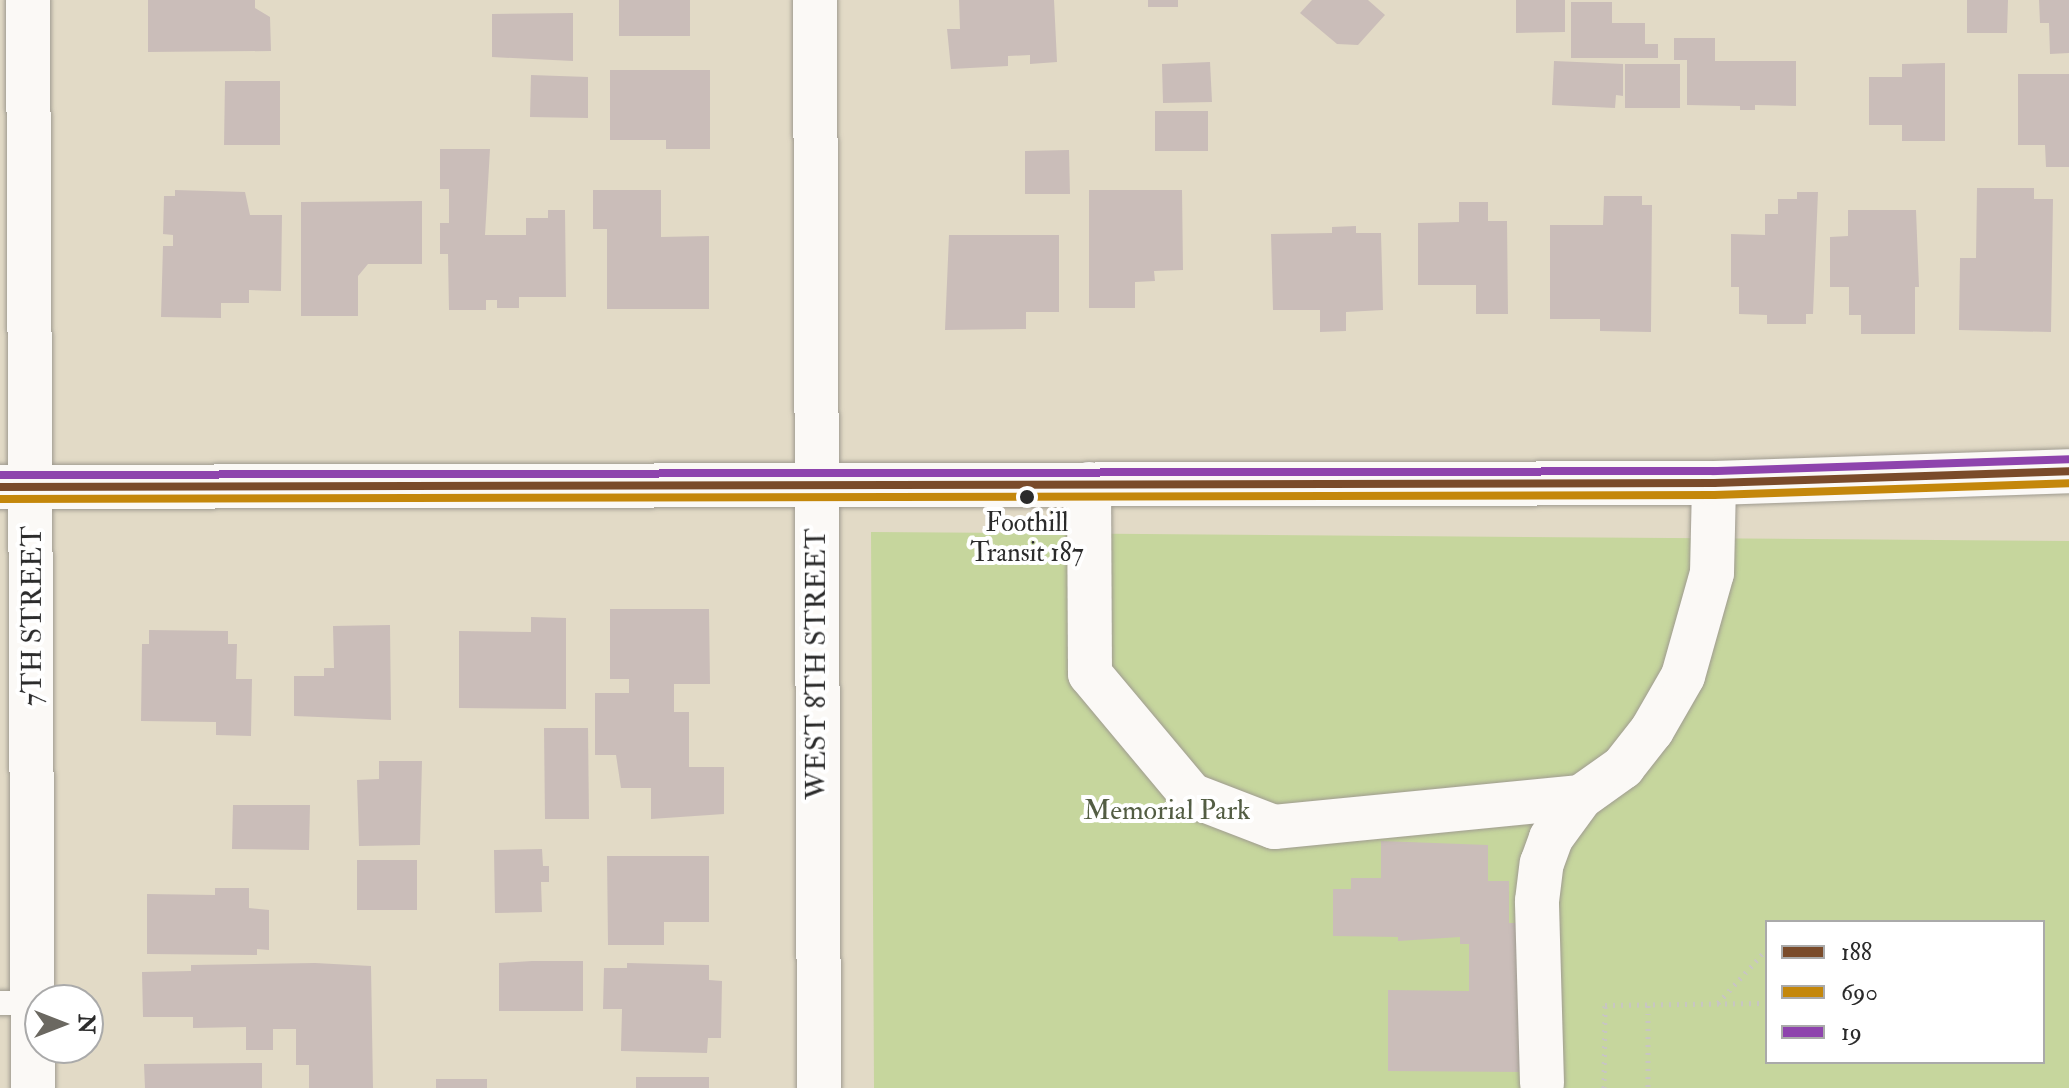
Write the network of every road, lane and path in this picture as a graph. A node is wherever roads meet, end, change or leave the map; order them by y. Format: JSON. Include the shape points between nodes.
{"nodes":[{"id":1,"x":28,"y":0,"type":"edge"},
{"id":2,"x":815,"y":0,"type":"edge"},
{"id":3,"x":2069,"y":471,"type":"edge"},
{"id":4,"x":816,"y":483,"type":"junction"},
{"id":5,"x":1714,"y":483,"type":"junction"},
{"id":6,"x":1089,"y":484,"type":"junction"},
{"id":7,"x":16,"y":487,"type":"edge"},
{"id":8,"x":1581,"y":797,"type":"junction"},
{"id":9,"x":1765,"y":951,"type":"edge"},
{"id":10,"x":17,"y":1003,"type":"edge"},
{"id":11,"x":1718,"y":1003,"type":"junction"},
{"id":12,"x":1765,"y":1003,"type":"edge"},
{"id":13,"x":1648,"y":1005,"type":"junction"},
{"id":14,"x":1542,"y":1083,"type":"dead end"},
{"id":15,"x":33,"y":1088,"type":"edge"},
{"id":16,"x":819,"y":1088,"type":"edge"},
{"id":17,"x":1604,"y":1088,"type":"edge"},
{"id":18,"x":1648,"y":1088,"type":"edge"}],
"edges":[{"from":1,"to":7,"type":"street","name":"7TH STREET"},
{"from":2,"to":4,"type":"street","name":"WEST 8TH STREET"},
{"from":3,"to":5,"type":"street"},
{"from":4,"to":6,"type":"street"},
{"from":4,"to":7,"type":"street"},
{"from":4,"to":16,"type":"street","name":"WEST 8TH STREET"},
{"from":5,"to":6,"type":"street"},
{"from":5,"to":8,"type":"street","via":[[1712,573],[1683,676],[1623,767]]},
{"from":6,"to":8,"type":"street","via":[[1090,674],[1191,795],[1274,827]]},
{"from":7,"to":10,"type":"street","name":"7TH STREET"},
{"from":8,"to":14,"type":"street","via":[[1551,838],[1542,863],[1537,901]]},
{"from":9,"to":11,"type":"path"},
{"from":10,"to":15,"type":"street","name":"7TH STREET"},
{"from":11,"to":12,"type":"path"},
{"from":11,"to":13,"type":"path"},
{"from":13,"to":17,"type":"path","via":[[1605,1005]]},
{"from":13,"to":18,"type":"path"}]}
